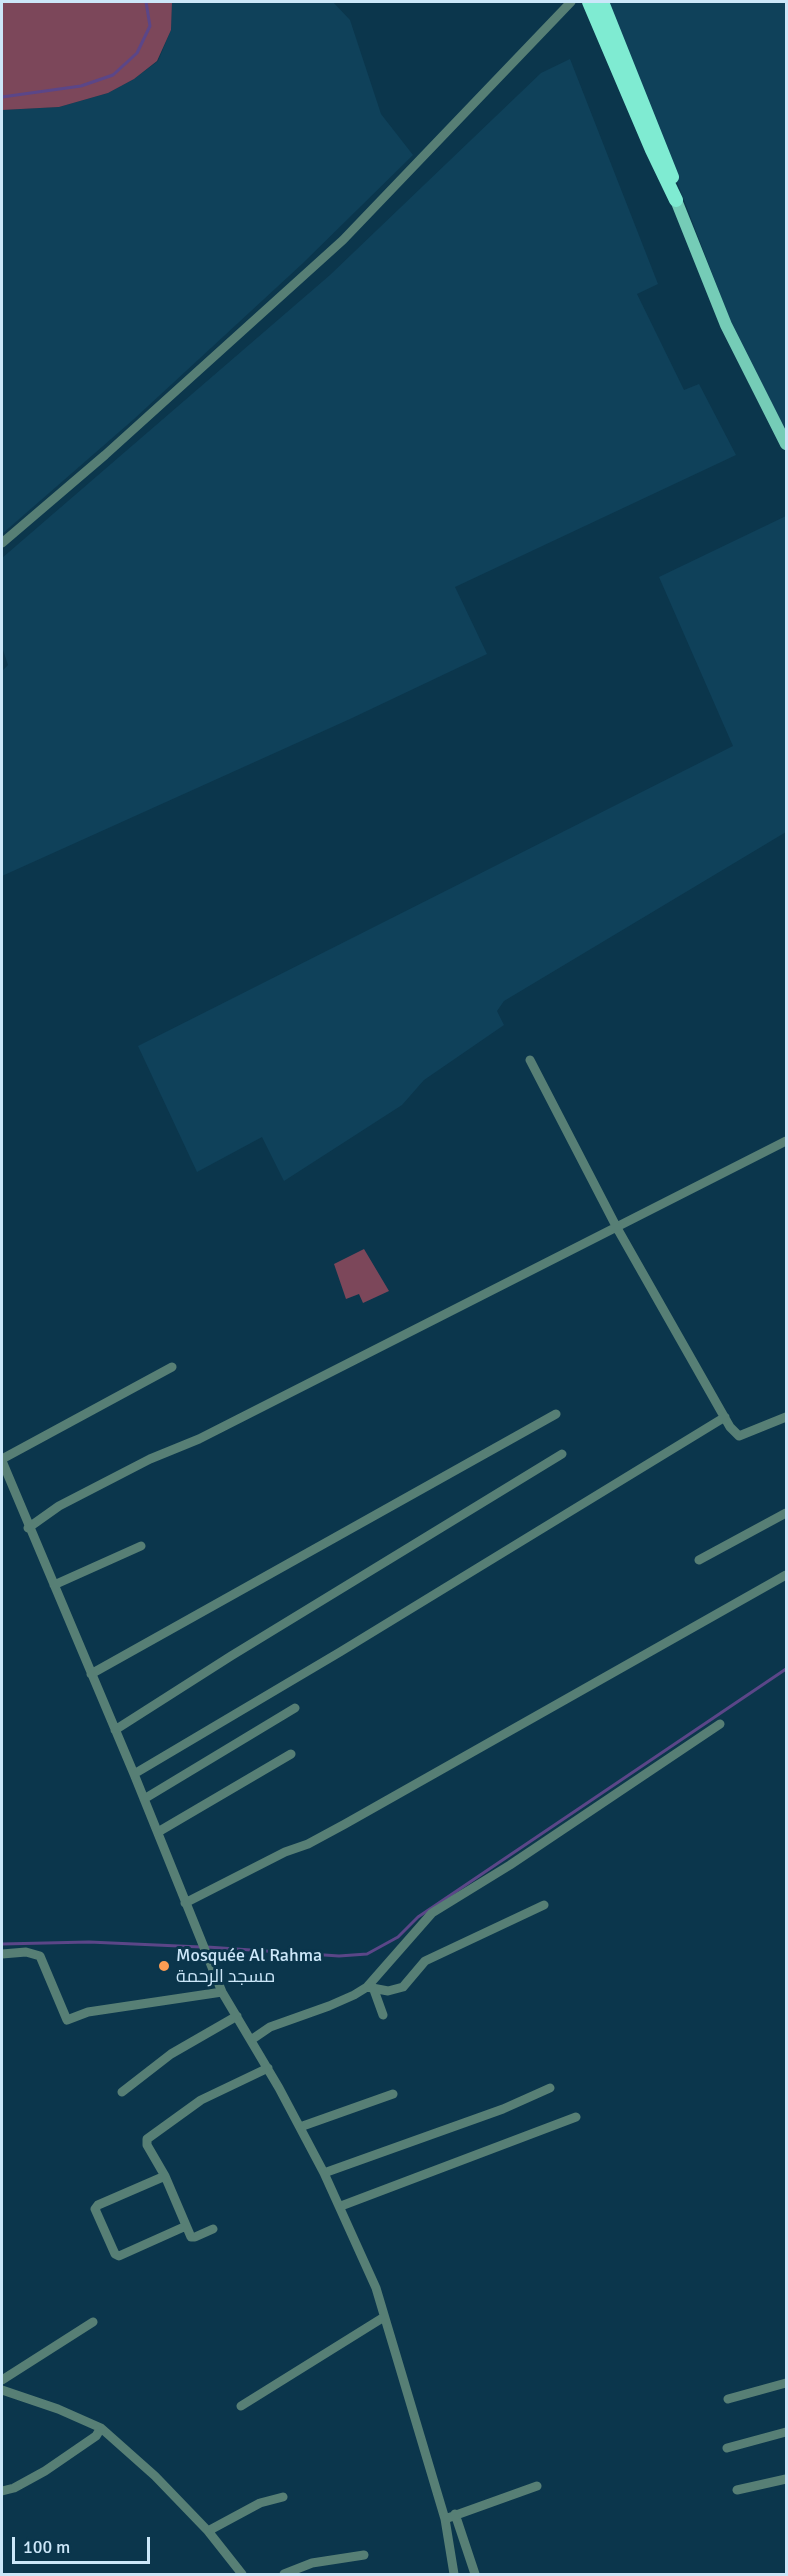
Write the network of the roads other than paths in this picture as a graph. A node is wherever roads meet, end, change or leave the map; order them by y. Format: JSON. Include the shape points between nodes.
{"nodes":[{"id":1,"x":571,"y":2,"type":"edge"},
{"id":2,"x":589,"y":2,"type":"edge"},
{"id":3,"x":602,"y":2,"type":"edge"},
{"id":4,"x":676,"y":200,"type":"junction"},
{"id":5,"x":786,"y":444,"type":"edge"},
{"id":6,"x":2,"y":543,"type":"edge"},
{"id":7,"x":530,"y":1060,"type":"dead end"},
{"id":8,"x":786,"y":1142,"type":"edge"},
{"id":9,"x":617,"y":1228,"type":"junction"},
{"id":10,"x":172,"y":1367,"type":"dead end"},
{"id":11,"x":556,"y":1414,"type":"dead end"},
{"id":12,"x":724,"y":1417,"type":"junction"},
{"id":13,"x":786,"y":1417,"type":"edge"},
{"id":14,"x":562,"y":1454,"type":"dead end"},
{"id":15,"x":2,"y":1460,"type":"edge"},
{"id":16,"x":786,"y":1513,"type":"edge"},
{"id":17,"x":28,"y":1528,"type":"junction"},
{"id":18,"x":141,"y":1546,"type":"dead end"},
{"id":19,"x":699,"y":1560,"type":"dead end"},
{"id":20,"x":786,"y":1575,"type":"edge"},
{"id":21,"x":54,"y":1585,"type":"junction"},
{"id":22,"x":91,"y":1674,"type":"junction"},
{"id":23,"x":296,"y":1708,"type":"dead end"},
{"id":24,"x":720,"y":1724,"type":"dead end"},
{"id":25,"x":115,"y":1730,"type":"junction"},
{"id":26,"x":291,"y":1754,"type":"dead end"},
{"id":27,"x":134,"y":1774,"type":"junction"},
{"id":28,"x":144,"y":1800,"type":"junction"},
{"id":29,"x":158,"y":1832,"type":"junction"},
{"id":30,"x":185,"y":1903,"type":"junction"},
{"id":31,"x":544,"y":1905,"type":"dead end"},
{"id":32,"x":2,"y":1954,"type":"edge"},
{"id":33,"x":370,"y":1988,"type":"junction"},
{"id":34,"x":222,"y":1992,"type":"junction"},
{"id":35,"x":383,"y":2015,"type":"dead end"},
{"id":36,"x":237,"y":2016,"type":"junction"},
{"id":37,"x":251,"y":2040,"type":"junction"},
{"id":38,"x":268,"y":2068,"type":"junction"},
{"id":39,"x":550,"y":2088,"type":"dead end"},
{"id":40,"x":122,"y":2092,"type":"dead end"},
{"id":41,"x":393,"y":2094,"type":"dead end"},
{"id":42,"x":576,"y":2116,"type":"dead end"},
{"id":43,"x":300,"y":2127,"type":"junction"},
{"id":44,"x":324,"y":2173,"type":"junction"},
{"id":45,"x":165,"y":2176,"type":"junction"},
{"id":46,"x":340,"y":2206,"type":"junction"},
{"id":47,"x":186,"y":2226,"type":"junction"},
{"id":48,"x":213,"y":2229,"type":"dead end"},
{"id":49,"x":384,"y":2317,"type":"junction"},
{"id":50,"x":93,"y":2322,"type":"dead end"},
{"id":51,"x":2,"y":2380,"type":"edge"},
{"id":52,"x":786,"y":2383,"type":"edge"},
{"id":53,"x":2,"y":2390,"type":"edge"},
{"id":54,"x":728,"y":2398,"type":"dead end"},
{"id":55,"x":241,"y":2406,"type":"dead end"},
{"id":56,"x":101,"y":2428,"type":"junction"},
{"id":57,"x":786,"y":2432,"type":"edge"},
{"id":58,"x":727,"y":2448,"type":"dead end"},
{"id":59,"x":786,"y":2479,"type":"edge"},
{"id":60,"x":537,"y":2486,"type":"dead end"},
{"id":61,"x":737,"y":2490,"type":"dead end"},
{"id":62,"x":2,"y":2492,"type":"edge"},
{"id":63,"x":283,"y":2497,"type":"dead end"},
{"id":64,"x":455,"y":2514,"type":"junction"},
{"id":65,"x":445,"y":2519,"type":"junction"},
{"id":66,"x":208,"y":2531,"type":"junction"},
{"id":67,"x":364,"y":2555,"type":"dead end"},
{"id":68,"x":242,"y":2574,"type":"edge"},
{"id":69,"x":284,"y":2574,"type":"edge"},
{"id":70,"x":454,"y":2574,"type":"edge"},
{"id":71,"x":475,"y":2574,"type":"edge"}],
"edges":[{"from":1,"to":6,"type":"street","via":[[343,240]]},
{"from":2,"to":4,"type":"highway"},
{"from":3,"to":4,"type":"highway","via":[[666,157]]},
{"from":4,"to":5,"type":"main road","via":[[726,325]]},
{"from":7,"to":9,"type":"street"},
{"from":8,"to":9,"type":"street"},
{"from":9,"to":12,"type":"street"},
{"from":9,"to":17,"type":"street","via":[[199,1439],[150,1459],[59,1506]]},
{"from":10,"to":15,"type":"street"},
{"from":11,"to":22,"type":"street"},
{"from":12,"to":13,"type":"street","via":[[739,1436]]},
{"from":12,"to":27,"type":"street"},
{"from":14,"to":25,"type":"street"},
{"from":15,"to":17,"type":"street"},
{"from":16,"to":19,"type":"street"},
{"from":17,"to":21,"type":"street"},
{"from":18,"to":21,"type":"street"},
{"from":20,"to":30,"type":"street","via":[[336,1829]]},
{"from":21,"to":22,"type":"street"},
{"from":22,"to":25,"type":"street"},
{"from":23,"to":28,"type":"street"},
{"from":24,"to":33,"type":"street","via":[[510,1865],[432,1912]]},
{"from":25,"to":27,"type":"street"},
{"from":26,"to":29,"type":"street"},
{"from":27,"to":28,"type":"street"},
{"from":28,"to":29,"type":"street"},
{"from":29,"to":30,"type":"street"},
{"from":30,"to":34,"type":"street"},
{"from":31,"to":33,"type":"street","via":[[425,1961],[403,1987],[388,1991]]},
{"from":32,"to":34,"type":"street","via":[[26,1952],[40,1956],[67,2020],[88,2012]]},
{"from":33,"to":35,"type":"street"},
{"from":33,"to":37,"type":"street","via":[[270,2027]]},
{"from":34,"to":36,"type":"street"},
{"from":36,"to":37,"type":"street"},
{"from":36,"to":40,"type":"street","via":[[171,2054]]},
{"from":37,"to":38,"type":"street"},
{"from":38,"to":43,"type":"street"},
{"from":38,"to":45,"type":"street","via":[[201,2100],[147,2139]]},
{"from":39,"to":44,"type":"street","via":[[504,2109]]},
{"from":41,"to":43,"type":"street"},
{"from":42,"to":46,"type":"street"},
{"from":43,"to":44,"type":"street"},
{"from":44,"to":46,"type":"street"},
{"from":45,"to":47,"type":"street"},
{"from":45,"to":47,"type":"street","via":[[95,2209],[119,2256]]},
{"from":46,"to":49,"type":"street","via":[[376,2288]]},
{"from":47,"to":48,"type":"street","via":[[195,2237]]},
{"from":49,"to":55,"type":"street"},
{"from":49,"to":65,"type":"street"},
{"from":50,"to":51,"type":"street"},
{"from":52,"to":54,"type":"street"},
{"from":53,"to":56,"type":"street"},
{"from":56,"to":62,"type":"street","via":[[96,2436],[45,2471]]},
{"from":56,"to":66,"type":"street"},
{"from":57,"to":58,"type":"street"},
{"from":59,"to":61,"type":"street"},
{"from":60,"to":64,"type":"street"},
{"from":63,"to":66,"type":"street","via":[[260,2503]]},
{"from":64,"to":65,"type":"street"},
{"from":64,"to":71,"type":"street"},
{"from":65,"to":70,"type":"street"},
{"from":66,"to":68,"type":"street"},
{"from":67,"to":69,"type":"street","via":[[312,2563]]}]}
